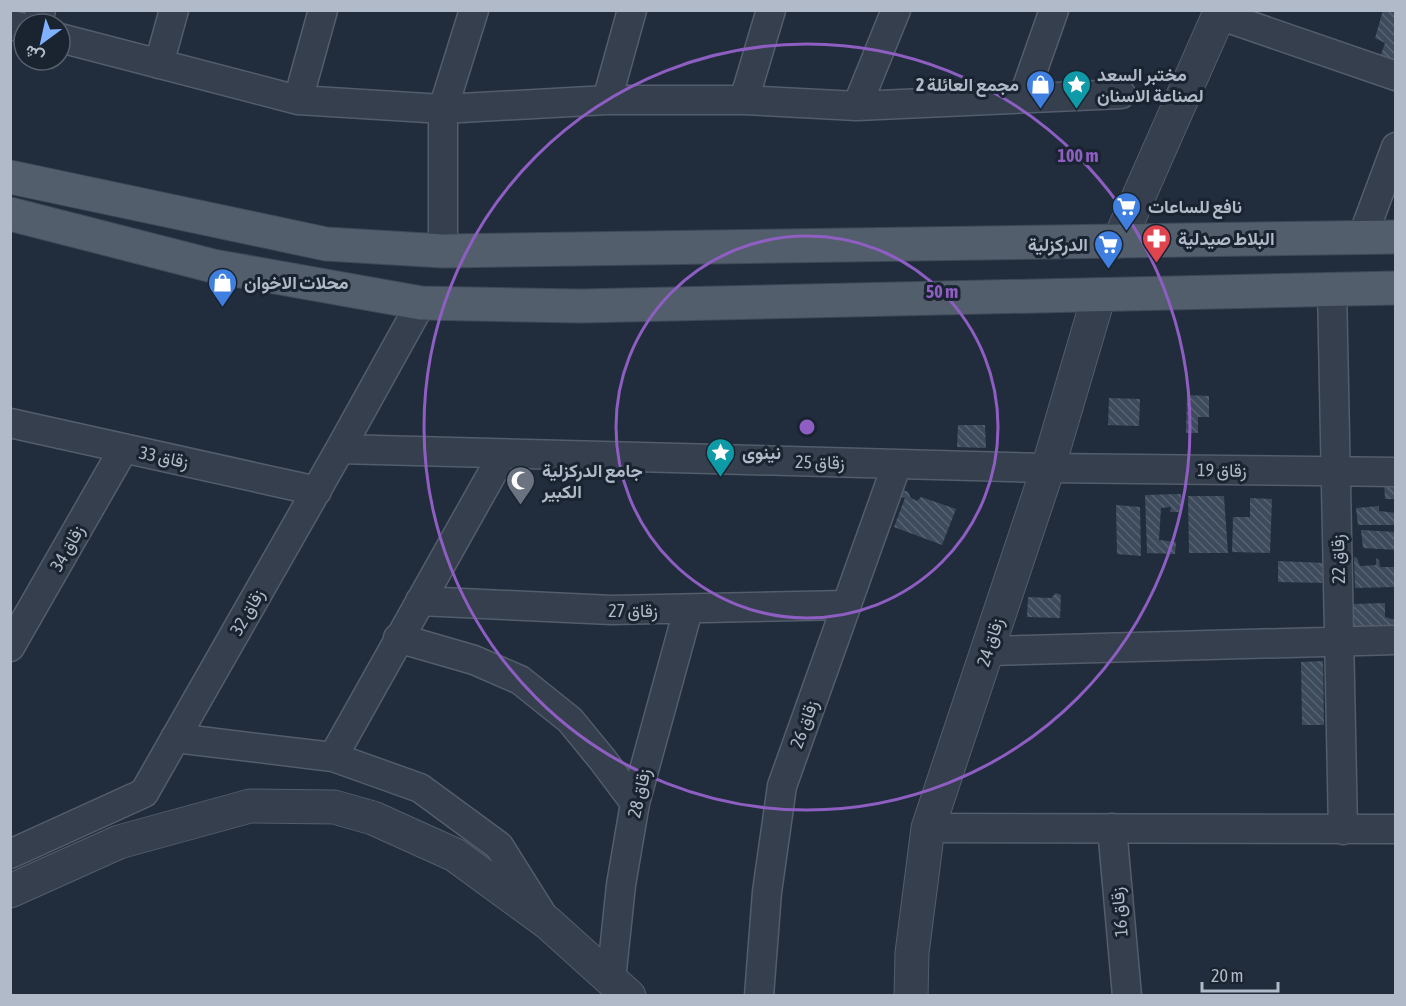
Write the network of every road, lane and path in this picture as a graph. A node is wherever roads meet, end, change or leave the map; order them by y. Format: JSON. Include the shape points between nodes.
{"nodes":[{"id":1,"x":174,"y":10,"type":"edge"},
{"id":2,"x":323,"y":10,"type":"edge"},
{"id":3,"x":474,"y":10,"type":"edge"},
{"id":4,"x":632,"y":10,"type":"edge"},
{"id":5,"x":771,"y":10,"type":"edge"},
{"id":6,"x":896,"y":10,"type":"edge"},
{"id":7,"x":1054,"y":10,"type":"edge"},
{"id":8,"x":1220,"y":13,"type":"edge"},
{"id":9,"x":72,"y":41,"type":"edge"},
{"id":10,"x":159,"y":64,"type":"junction"},
{"id":11,"x":1395,"y":76,"type":"edge"},
{"id":12,"x":1121,"y":94,"type":"dead end"},
{"id":13,"x":1023,"y":98,"type":"junction"},
{"id":14,"x":298,"y":100,"type":"junction"},
{"id":15,"x":607,"y":100,"type":"junction"},
{"id":16,"x":744,"y":100,"type":"junction"},
{"id":17,"x":857,"y":106,"type":"junction"},
{"id":18,"x":443,"y":109,"type":"junction"},
{"id":19,"x":1395,"y":147,"type":"edge"},
{"id":20,"x":10,"y":177,"type":"edge"},
{"id":21,"x":10,"y":214,"type":"edge"},
{"id":22,"x":1395,"y":237,"type":"edge"},
{"id":23,"x":1362,"y":238,"type":"junction"},
{"id":24,"x":1119,"y":241,"type":"junction"},
{"id":25,"x":443,"y":251,"type":"junction"},
{"id":26,"x":1395,"y":288,"type":"edge"},
{"id":27,"x":1332,"y":289,"type":"junction"},
{"id":28,"x":1099,"y":295,"type":"junction"},
{"id":29,"x":421,"y":303,"type":"junction"},
{"id":30,"x":10,"y":423,"type":"edge"},
{"id":31,"x":124,"y":448,"type":"junction"},
{"id":32,"x":340,"y":449,"type":"junction"},
{"id":33,"x":503,"y":454,"type":"junction"},
{"id":34,"x":897,"y":464,"type":"junction"},
{"id":35,"x":1048,"y":468,"type":"junction"},
{"id":36,"x":1336,"y":471,"type":"junction"},
{"id":37,"x":1395,"y":472,"type":"edge"},
{"id":38,"x":317,"y":491,"type":"junction"},
{"id":39,"x":420,"y":601,"type":"junction"},
{"id":40,"x":847,"y":605,"type":"junction"},
{"id":41,"x":688,"y":610,"type":"junction"},
{"id":42,"x":398,"y":638,"type":"junction"},
{"id":43,"x":1339,"y":640,"type":"junction"},
{"id":44,"x":1395,"y":640,"type":"edge"},
{"id":45,"x":10,"y":647,"type":"edge"},
{"id":46,"x":987,"y":651,"type":"junction"},
{"id":47,"x":175,"y":738,"type":"junction"},
{"id":48,"x":333,"y":757,"type":"junction"},
{"id":49,"x":144,"y":793,"type":"junction"},
{"id":50,"x":635,"y":803,"type":"junction"},
{"id":51,"x":928,"y":828,"type":"junction"},
{"id":52,"x":1112,"y":828,"type":"junction"},
{"id":53,"x":1395,"y":829,"type":"edge"},
{"id":54,"x":1344,"y":830,"type":"junction"},
{"id":55,"x":119,"y":842,"type":"junction"},
{"id":56,"x":10,"y":854,"type":"edge"},
{"id":57,"x":10,"y":891,"type":"edge"},
{"id":58,"x":548,"y":923,"type":"junction"},
{"id":59,"x":620,"y":988,"type":"edge"},
{"id":60,"x":759,"y":996,"type":"edge"},
{"id":61,"x":911,"y":996,"type":"edge"},
{"id":62,"x":1127,"y":996,"type":"edge"}],
"edges":[{"from":1,"to":10,"type":"street"},
{"from":2,"to":14,"type":"street"},
{"from":3,"to":18,"type":"street"},
{"from":4,"to":15,"type":"street"},
{"from":5,"to":16,"type":"street"},
{"from":6,"to":17,"type":"street"},
{"from":7,"to":13,"type":"street"},
{"from":8,"to":11,"type":"street"},
{"from":8,"to":24,"type":"street"},
{"from":9,"to":10,"type":"street"},
{"from":10,"to":14,"type":"street"},
{"from":12,"to":13,"type":"street"},
{"from":13,"to":17,"type":"street"},
{"from":14,"to":18,"type":"street"},
{"from":15,"to":16,"type":"street"},
{"from":15,"to":18,"type":"street"},
{"from":16,"to":17,"type":"street"},
{"from":18,"to":25,"type":"street"},
{"from":19,"to":23,"type":"street"},
{"from":20,"to":25,"type":"main road","via":[[326,244]]},
{"from":21,"to":29,"type":"main road","via":[[213,266]]},
{"from":22,"to":23,"type":"main road"},
{"from":23,"to":24,"type":"main road"},
{"from":24,"to":25,"type":"main road"},
{"from":26,"to":27,"type":"main road"},
{"from":27,"to":28,"type":"main road"},
{"from":27,"to":36,"type":"street","name":"زقاق 22"},
{"from":28,"to":29,"type":"main road","via":[[581,306]]},
{"from":28,"to":35,"type":"street","name":"زقاق 24"},
{"from":29,"to":32,"type":"street","name":"زقاق 32"},
{"from":30,"to":31,"type":"street","name":"زقاق 33"},
{"from":31,"to":38,"type":"street","name":"زقاق 33"},
{"from":31,"to":45,"type":"street","name":"زقاق 34"},
{"from":32,"to":33,"type":"street","name":"زقاق 25"},
{"from":32,"to":38,"type":"street","name":"زقاق 32"},
{"from":33,"to":34,"type":"street","name":"زقاق 25"},
{"from":33,"to":39,"type":"street"},
{"from":34,"to":35,"type":"street","name":"زقاق 25"},
{"from":34,"to":40,"type":"street","name":"زقاق 26"},
{"from":35,"to":36,"type":"street","name":"زقاق 19"},
{"from":35,"to":46,"type":"street","name":"زقاق 24"},
{"from":36,"to":37,"type":"street","name":"زقاق 19"},
{"from":36,"to":43,"type":"street","name":"زقاق 22"},
{"from":38,"to":47,"type":"street","name":"زقاق 32"},
{"from":39,"to":41,"type":"street","name":"زقاق 27"},
{"from":39,"to":42,"type":"street"},
{"from":40,"to":41,"type":"street","name":"زقاق 27"},
{"from":40,"to":60,"type":"street","name":"زقاق 26","via":[[782,786],[767,892]]},
{"from":41,"to":50,"type":"street","name":"زقاق 28"},
{"from":42,"to":48,"type":"street"},
{"from":42,"to":50,"type":"street","via":[[474,660],[520,680],[570,720]]},
{"from":43,"to":44,"type":"street"},
{"from":43,"to":46,"type":"street"},
{"from":43,"to":54,"type":"street","name":"زقاق 22"},
{"from":46,"to":51,"type":"street","name":"زقاق 24"},
{"from":47,"to":48,"type":"street"},
{"from":47,"to":49,"type":"street","name":"زقاق 32"},
{"from":48,"to":58,"type":"street","via":[[420,788],[499,846]]},
{"from":49,"to":55,"type":"street","name":"زقاق 32"},
{"from":49,"to":56,"type":"street"},
{"from":50,"to":59,"type":"street","name":"زقاق 28","via":[[621,885]]},
{"from":51,"to":52,"type":"street"},
{"from":51,"to":61,"type":"street","name":"زقاق 24","via":[[912,953]]},
{"from":52,"to":54,"type":"street"},
{"from":52,"to":62,"type":"street","name":"زقاق 16"},
{"from":53,"to":54,"type":"street"},
{"from":55,"to":57,"type":"street"},
{"from":55,"to":58,"type":"street","via":[[250,806],[334,807],[374,818],[455,855]]},
{"from":58,"to":59,"type":"street"}]}
